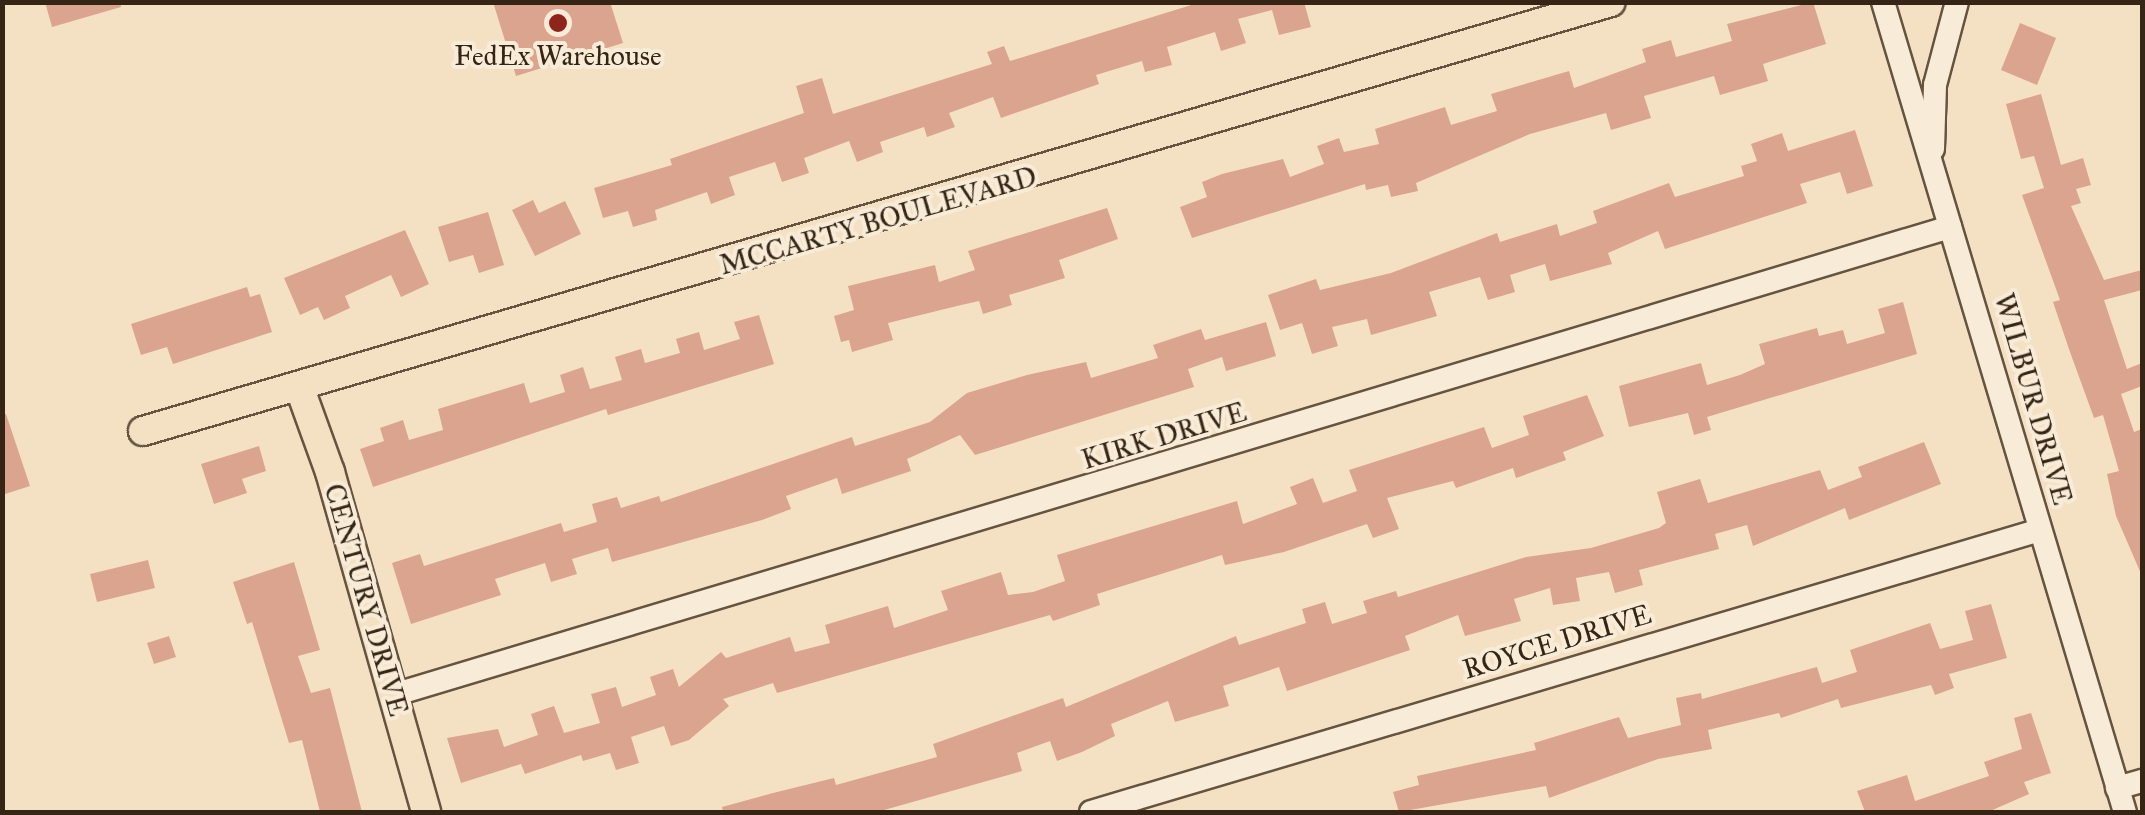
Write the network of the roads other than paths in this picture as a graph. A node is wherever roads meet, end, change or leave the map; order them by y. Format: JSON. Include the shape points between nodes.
{"nodes":[{"id":1,"x":1610,"y":2,"type":"edge"},
{"id":2,"x":1883,"y":2,"type":"edge"},
{"id":3,"x":1957,"y":2,"type":"edge"},
{"id":4,"x":1932,"y":168,"type":"junction"},
{"id":5,"x":1950,"y":227,"type":"junction"},
{"id":6,"x":300,"y":389,"type":"junction"},
{"id":7,"x":143,"y":431,"type":"dead end"},
{"id":8,"x":2040,"y":530,"type":"junction"},
{"id":9,"x":393,"y":695,"type":"junction"},
{"id":10,"x":2142,"y":781,"type":"edge"},
{"id":11,"x":2117,"y":788,"type":"junction"},
{"id":12,"x":426,"y":812,"type":"edge"},
{"id":13,"x":1090,"y":812,"type":"edge"},
{"id":14,"x":2125,"y":812,"type":"edge"}],
"edges":[{"from":1,"to":6,"type":"main road","name":"MCCARTY BOULEVARD"},
{"from":2,"to":4,"type":"street","name":"WILBUR DRIVE"},
{"from":3,"to":4,"type":"street","via":[[1935,85]]},
{"from":4,"to":5,"type":"street","name":"WILBUR DRIVE"},
{"from":5,"to":8,"type":"street","name":"WILBUR DRIVE"},
{"from":5,"to":9,"type":"street","name":"KIRK DRIVE"},
{"from":6,"to":7,"type":"main road","name":"MCCARTY BOULEVARD"},
{"from":6,"to":9,"type":"main road","name":"CENTURY DRIVE"},
{"from":8,"to":11,"type":"street","name":"WILBUR DRIVE"},
{"from":8,"to":13,"type":"street","name":"ROYCE DRIVE"},
{"from":9,"to":12,"type":"main road","name":"CENTURY DRIVE"},
{"from":10,"to":11,"type":"street"},
{"from":11,"to":14,"type":"street","name":"WILBUR DRIVE"}]}
